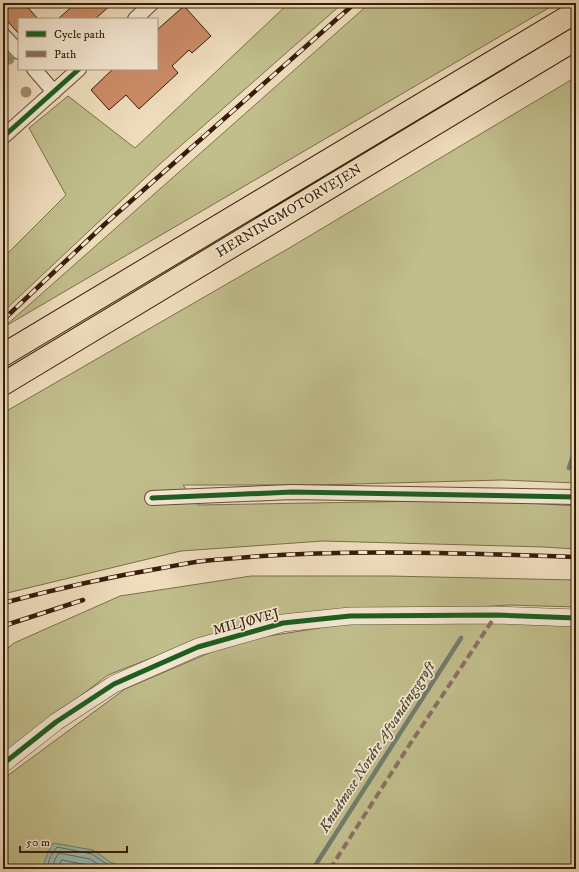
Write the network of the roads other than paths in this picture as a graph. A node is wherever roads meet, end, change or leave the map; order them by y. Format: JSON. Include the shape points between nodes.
{"nodes":[{"id":1,"x":152,"y":3,"type":"edge"},
{"id":2,"x":576,"y":12,"type":"edge"},
{"id":3,"x":136,"y":18,"type":"edge"},
{"id":4,"x":3,"y":34,"type":"edge"},
{"id":5,"x":576,"y":39,"type":"edge"},
{"id":6,"x":18,"y":51,"type":"edge"},
{"id":7,"x":35,"y":70,"type":"edge"},
{"id":8,"x":78,"y":70,"type":"edge"},
{"id":9,"x":54,"y":92,"type":"junction"},
{"id":10,"x":3,"y":137,"type":"edge"},
{"id":11,"x":3,"y":355,"type":"edge"},
{"id":12,"x":3,"y":384,"type":"edge"},
{"id":13,"x":576,"y":496,"type":"edge"},
{"id":14,"x":152,"y":498,"type":"dead end"},
{"id":15,"x":576,"y":618,"type":"edge"},
{"id":16,"x":3,"y":764,"type":"edge"}],
"edges":[{"from":1,"to":3,"type":"street"},
{"from":2,"to":11,"type":"highway","name":"HERNINGMOTORVEJEN"},
{"from":4,"to":6,"type":"street"},
{"from":5,"to":12,"type":"highway","name":"HERNINGMOTORVEJEN"},
{"from":7,"to":9,"type":"street"},
{"from":8,"to":9,"type":"street"},
{"from":9,"to":10,"type":"street"},
{"from":13,"to":14,"type":"street","via":[[292,492]]},
{"from":15,"to":16,"type":"street","name":"MILJØVEJ","via":[[350,616],[283,623],[198,647],[114,684],[56,722]]}]}
